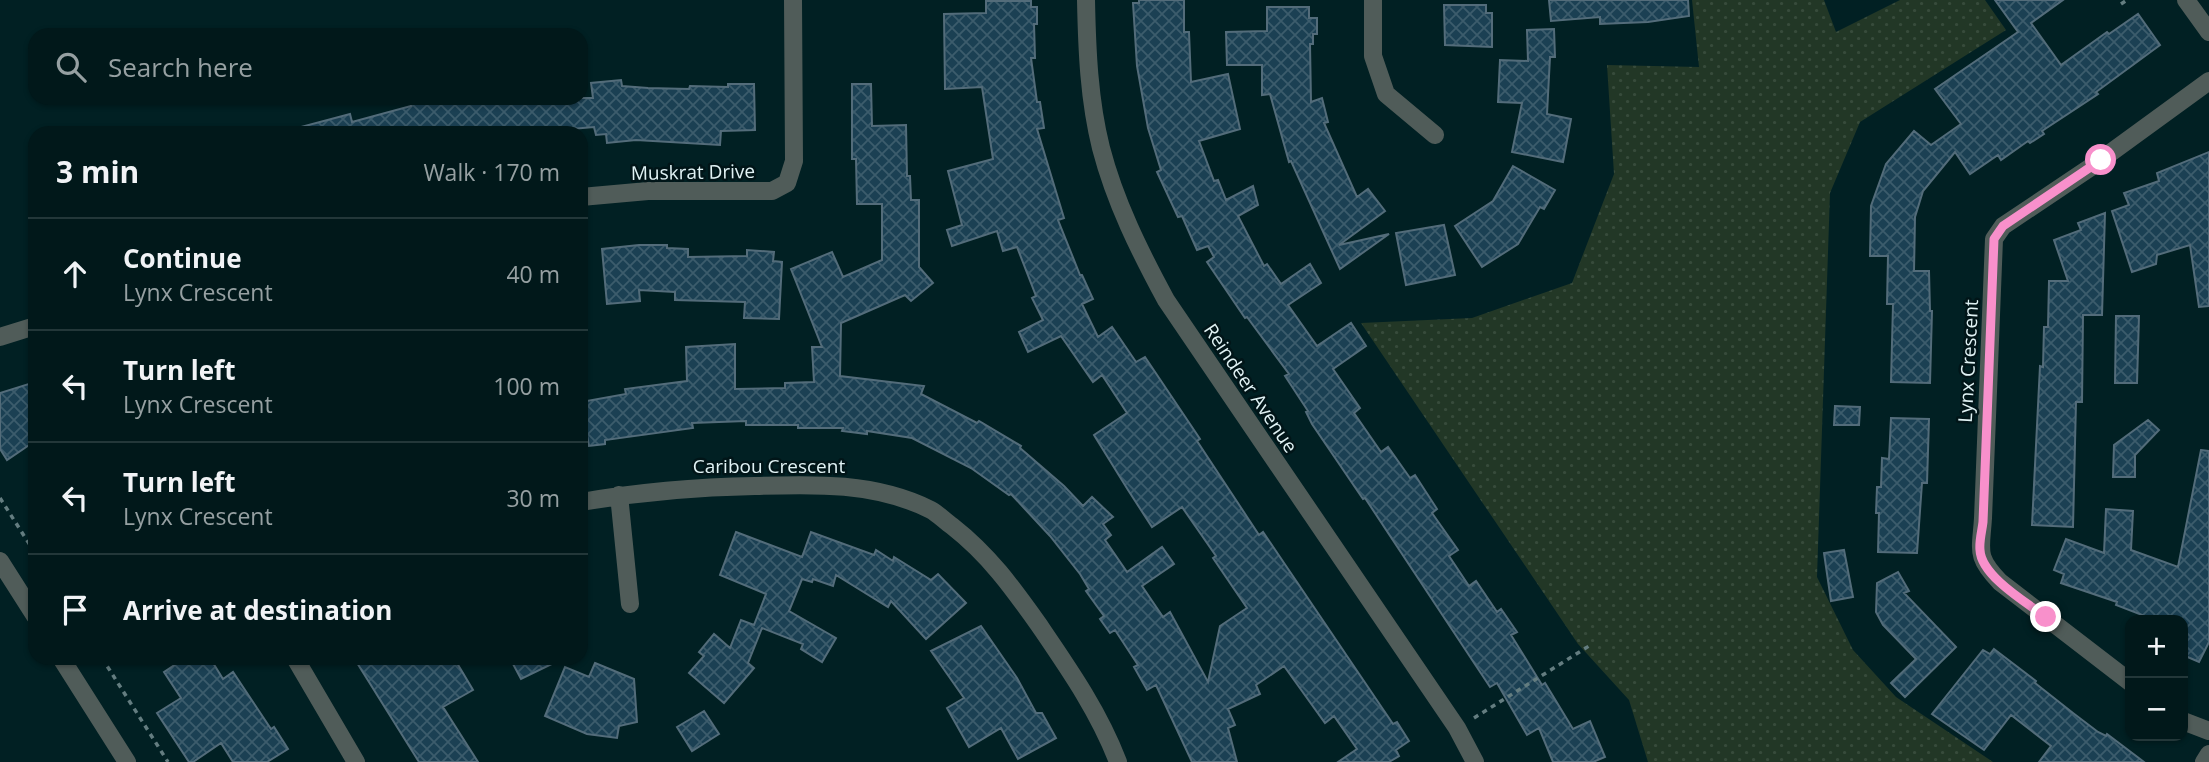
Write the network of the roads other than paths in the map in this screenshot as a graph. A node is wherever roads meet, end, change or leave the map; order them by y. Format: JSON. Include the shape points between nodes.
{"nodes":[{"id":1,"x":793,"y":0,"type":"edge"},
{"id":2,"x":1086,"y":0,"type":"edge"},
{"id":3,"x":1373,"y":0,"type":"edge"},
{"id":4,"x":2186,"y":0,"type":"edge"},
{"id":5,"x":2209,"y":32,"type":"edge"},
{"id":6,"x":2209,"y":80,"type":"edge"},
{"id":7,"x":1435,"y":135,"type":"dead end"},
{"id":8,"x":588,"y":196,"type":"edge"},
{"id":9,"x":28,"y":328,"type":"edge"},
{"id":10,"x":0,"y":337,"type":"edge"},
{"id":11,"x":619,"y":495,"type":"junction"},
{"id":12,"x":588,"y":501,"type":"edge"},
{"id":13,"x":0,"y":561,"type":"edge"},
{"id":14,"x":630,"y":604,"type":"dead end"},
{"id":15,"x":28,"y":605,"type":"edge"},
{"id":16,"x":65,"y":665,"type":"edge"},
{"id":17,"x":299,"y":665,"type":"edge"},
{"id":18,"x":2125,"y":678,"type":"edge"},
{"id":19,"x":2188,"y":723,"type":"edge"},
{"id":20,"x":2209,"y":732,"type":"edge"},
{"id":21,"x":2209,"y":754,"type":"edge"},
{"id":22,"x":127,"y":762,"type":"edge"},
{"id":23,"x":356,"y":762,"type":"edge"},
{"id":24,"x":1118,"y":762,"type":"edge"},
{"id":25,"x":1475,"y":762,"type":"edge"},
{"id":26,"x":2204,"y":762,"type":"edge"}],
"edges":[{"from":1,"to":8,"type":"street","name":"Muskrat Drive","via":[[794,161],[787,183],[772,191],[648,191]]},
{"from":2,"to":25,"type":"street","name":"Reindeer Avenue","via":[[1088,67],[1101,149],[1138,247],[1166,300],[1457,728]]},
{"from":3,"to":7,"type":"street","via":[[1373,56],[1386,94]]},
{"from":4,"to":5,"type":"street"},
{"from":6,"to":18,"type":"street","name":"Lynx Crescent","via":[[2003,226],[1994,239],[1980,553],[1986,568],[2000,582]]},
{"from":9,"to":10,"type":"street"},
{"from":11,"to":12,"type":"street","name":"Caribou Crescent"},
{"from":11,"to":14,"type":"street"},
{"from":11,"to":24,"type":"street","name":"Caribou Crescent","via":[[690,487],[815,484],[858,487],[932,511],[1002,572],[1077,680]]},
{"from":13,"to":15,"type":"street"},
{"from":16,"to":22,"type":"street"},
{"from":17,"to":23,"type":"street"},
{"from":19,"to":20,"type":"street"},
{"from":21,"to":26,"type":"street"}]}
